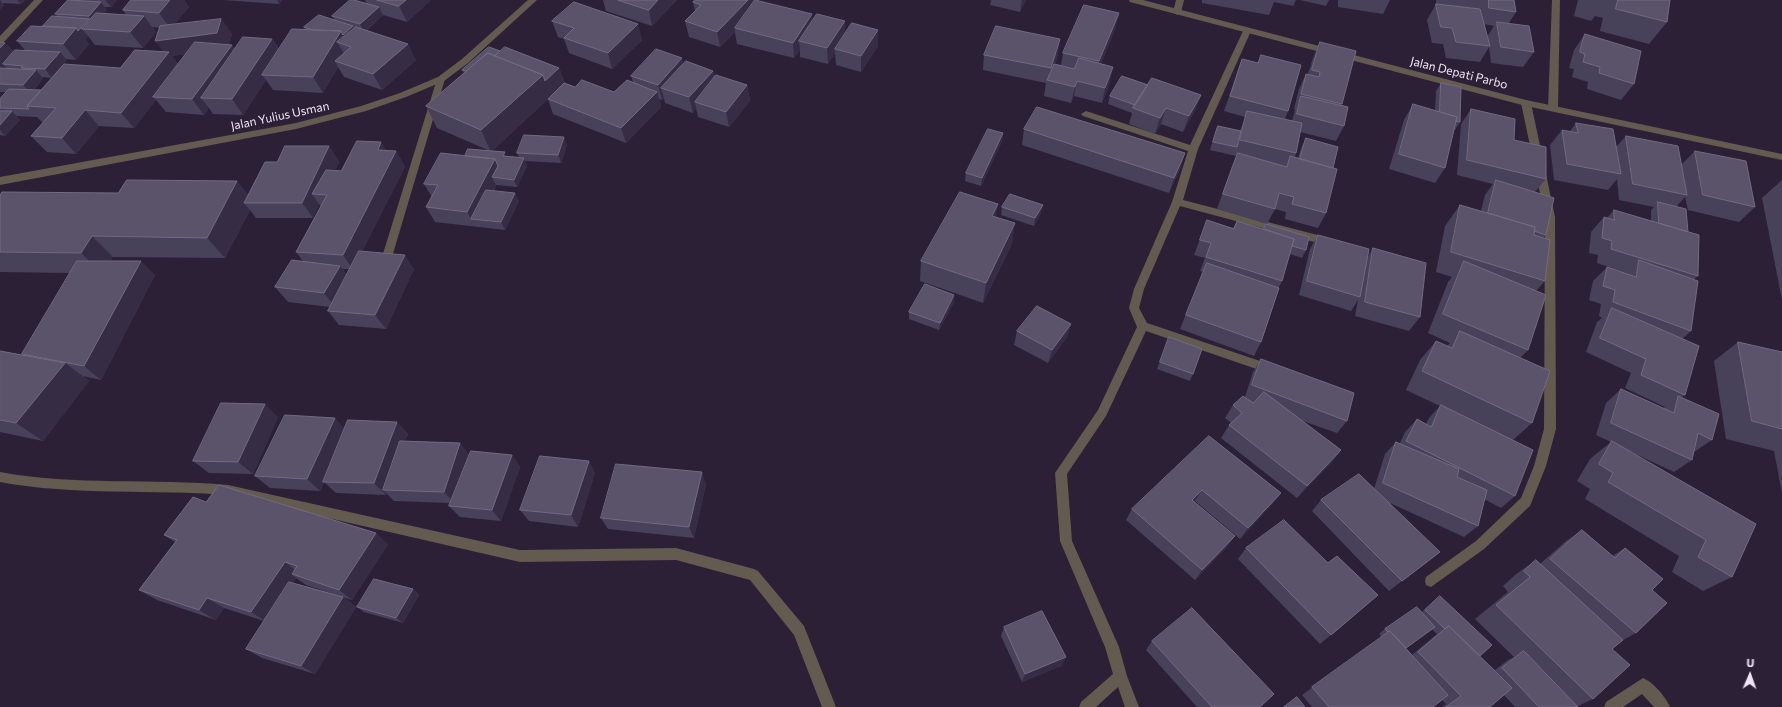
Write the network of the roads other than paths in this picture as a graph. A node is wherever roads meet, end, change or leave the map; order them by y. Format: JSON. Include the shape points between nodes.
{"nodes":[{"id":1,"x":39,"y":0,"type":"edge"},
{"id":2,"x":534,"y":0,"type":"edge"},
{"id":3,"x":1133,"y":0,"type":"edge"},
{"id":4,"x":1180,"y":0,"type":"edge"},
{"id":5,"x":1556,"y":0,"type":"edge"},
{"id":6,"x":1176,"y":12,"type":"junction"},
{"id":7,"x":1247,"y":31,"type":"junction"},
{"id":8,"x":0,"y":41,"type":"edge"},
{"id":9,"x":441,"y":78,"type":"junction"},
{"id":10,"x":1526,"y":103,"type":"junction"},
{"id":11,"x":1553,"y":108,"type":"junction"},
{"id":12,"x":1086,"y":114,"type":"dead end"},
{"id":13,"x":1193,"y":149,"type":"junction"},
{"id":14,"x":1782,"y":157,"type":"edge"},
{"id":15,"x":0,"y":181,"type":"edge"},
{"id":16,"x":1177,"y":202,"type":"junction"},
{"id":17,"x":1337,"y":244,"type":"edge"},
{"id":18,"x":387,"y":257,"type":"edge"},
{"id":19,"x":1143,"y":326,"type":"junction"},
{"id":20,"x":1279,"y":372,"type":"edge"},
{"id":21,"x":0,"y":477,"type":"edge"},
{"id":22,"x":1431,"y":581,"type":"dead end"},
{"id":23,"x":1120,"y":676,"type":"junction"},
{"id":24,"x":830,"y":707,"type":"edge"},
{"id":25,"x":1086,"y":707,"type":"edge"},
{"id":26,"x":1132,"y":707,"type":"edge"},
{"id":27,"x":1611,"y":707,"type":"edge"},
{"id":28,"x":1663,"y":707,"type":"edge"}],
"edges":[{"from":1,"to":8,"type":"street"},
{"from":2,"to":9,"type":"street","name":"Jalan Yulius Usman","via":[[465,61]]},
{"from":3,"to":6,"type":"street","name":"Jalan Depati Parbo"},
{"from":4,"to":6,"type":"street"},
{"from":5,"to":11,"type":"street"},
{"from":6,"to":7,"type":"street","name":"Jalan Depati Parbo"},
{"from":7,"to":10,"type":"street","name":"Jalan Depati Parbo"},
{"from":7,"to":13,"type":"street"},
{"from":9,"to":15,"type":"street","name":"Jalan Yulius Usman","via":[[363,108],[296,126]]},
{"from":9,"to":18,"type":"street"},
{"from":10,"to":11,"type":"street","name":"Jalan Depati Parbo"},
{"from":10,"to":22,"type":"street","via":[[1550,216],[1550,429],[1540,466],[1526,502],[1480,545]]},
{"from":11,"to":14,"type":"street","name":"Jalan Depati Parbo"},
{"from":12,"to":13,"type":"street"},
{"from":13,"to":16,"type":"street"},
{"from":16,"to":17,"type":"street"},
{"from":16,"to":19,"type":"street","via":[[1139,289],[1134,308]]},
{"from":19,"to":20,"type":"street"},
{"from":19,"to":23,"type":"street","via":[[1102,413],[1061,473],[1066,541],[1112,647]]},
{"from":21,"to":24,"type":"street","via":[[22,482],[71,486],[188,486],[228,490],[520,556],[676,554],[754,575],[799,631]]},
{"from":23,"to":25,"type":"street"},
{"from":23,"to":26,"type":"street"},
{"from":27,"to":28,"type":"street","via":[[1643,685]]}]}
